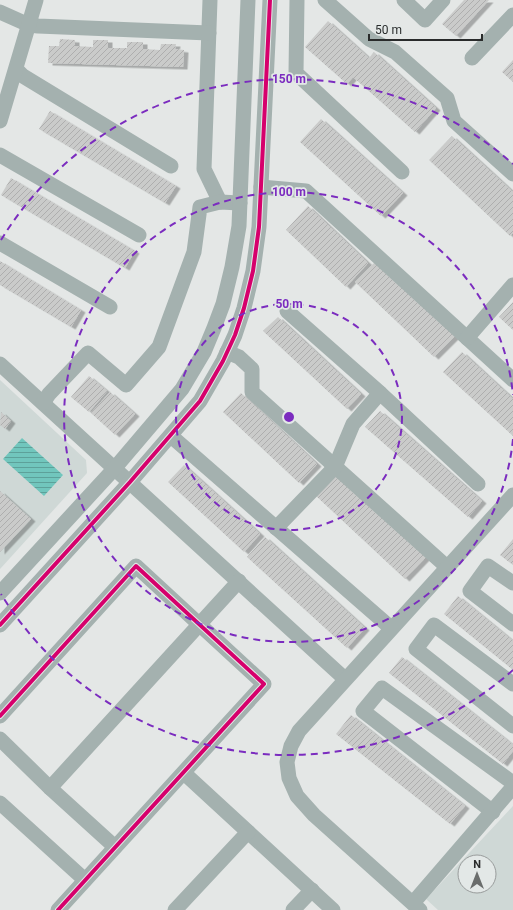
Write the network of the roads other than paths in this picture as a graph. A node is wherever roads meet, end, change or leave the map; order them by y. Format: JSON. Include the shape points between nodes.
{"nodes":[{"id":1,"x":36,"y":0,"type":"edge"},
{"id":2,"x":210,"y":0,"type":"edge"},
{"id":3,"x":248,"y":0,"type":"edge"},
{"id":4,"x":270,"y":0,"type":"edge"},
{"id":5,"x":297,"y":0,"type":"edge"},
{"id":6,"x":325,"y":0,"type":"edge"},
{"id":7,"x":404,"y":0,"type":"edge"},
{"id":8,"x":443,"y":0,"type":"edge"},
{"id":9,"x":0,"y":12,"type":"edge"},
{"id":10,"x":513,"y":15,"type":"edge"},
{"id":11,"x":29,"y":25,"type":"junction"},
{"id":12,"x":209,"y":33,"type":"junction"},
{"id":13,"x":472,"y":58,"type":"dead end"},
{"id":14,"x":16,"y":69,"type":"junction"},
{"id":15,"x":1,"y":113,"type":"edge"},
{"id":16,"x":0,"y":155,"type":"edge"},
{"id":17,"x":171,"y":166,"type":"dead end"},
{"id":18,"x":402,"y":172,"type":"dead end"},
{"id":19,"x":513,"y":174,"type":"edge"},
{"id":20,"x":261,"y":188,"type":"junction"},
{"id":21,"x":220,"y":202,"type":"junction"},
{"id":22,"x":240,"y":204,"type":"junction"},
{"id":23,"x":139,"y":235,"type":"dead end"},
{"id":24,"x":0,"y":243,"type":"edge"},
{"id":25,"x":513,"y":285,"type":"edge"},
{"id":26,"x":110,"y":307,"type":"dead end"},
{"id":27,"x":287,"y":311,"type":"dead end"},
{"id":28,"x":467,"y":338,"type":"junction"},
{"id":29,"x":227,"y":352,"type":"junction"},
{"id":30,"x":0,"y":364,"type":"edge"},
{"id":31,"x":513,"y":380,"type":"edge"},
{"id":32,"x":380,"y":393,"type":"junction"},
{"id":33,"x":43,"y":403,"type":"junction"},
{"id":34,"x":170,"y":436,"type":"junction"},
{"id":35,"x":335,"y":466,"type":"junction"},
{"id":36,"x":114,"y":468,"type":"junction"},
{"id":37,"x":130,"y":482,"type":"junction"},
{"id":38,"x":478,"y":484,"type":"dead end"},
{"id":39,"x":513,"y":495,"type":"edge"},
{"id":40,"x":276,"y":528,"type":"junction"},
{"id":41,"x":447,"y":567,"type":"junction"},
{"id":42,"x":239,"y":581,"type":"junction"},
{"id":43,"x":513,"y":583,"type":"edge"},
{"id":44,"x":0,"y":593,"type":"edge"},
{"id":45,"x":0,"y":624,"type":"edge"},
{"id":46,"x":513,"y":624,"type":"edge"},
{"id":47,"x":200,"y":625,"type":"junction"},
{"id":48,"x":391,"y":628,"type":"junction"},
{"id":49,"x":346,"y":679,"type":"junction"},
{"id":50,"x":513,"y":684,"type":"edge"},
{"id":51,"x":0,"y":716,"type":"edge"},
{"id":52,"x":513,"y":726,"type":"edge"},
{"id":53,"x":0,"y":739,"type":"edge"},
{"id":54,"x":184,"y":773,"type":"junction"},
{"id":55,"x":513,"y":783,"type":"edge"},
{"id":56,"x":513,"y":787,"type":"edge"},
{"id":57,"x":50,"y":788,"type":"junction"},
{"id":58,"x":0,"y":804,"type":"edge"},
{"id":59,"x":492,"y":812,"type":"junction"},
{"id":60,"x":248,"y":832,"type":"junction"},
{"id":61,"x":115,"y":847,"type":"junction"},
{"id":62,"x":85,"y":880,"type":"junction"},
{"id":63,"x":312,"y":890,"type":"junction"},
{"id":64,"x":416,"y":907,"type":"edge"},
{"id":65,"x":58,"y":910,"type":"edge"},
{"id":66,"x":176,"y":910,"type":"edge"},
{"id":67,"x":294,"y":910,"type":"edge"},
{"id":68,"x":333,"y":910,"type":"edge"}],
"edges":[{"from":1,"to":11,"type":"street"},
{"from":2,"to":12,"type":"street"},
{"from":3,"to":22,"type":"street"},
{"from":4,"to":20,"type":"street"},
{"from":5,"to":18,"type":"street","via":[[296,73]]},
{"from":6,"to":19,"type":"street","via":[[369,39],[395,52],[447,98],[454,121]]},
{"from":7,"to":8,"type":"street","via":[[425,20]]},
{"from":9,"to":11,"type":"street"},
{"from":10,"to":13,"type":"street"},
{"from":11,"to":12,"type":"street"},
{"from":11,"to":14,"type":"street"},
{"from":12,"to":21,"type":"street","via":[[204,168]]},
{"from":14,"to":15,"type":"street"},
{"from":14,"to":17,"type":"street","via":[[23,76]]},
{"from":16,"to":23,"type":"street"},
{"from":20,"to":28,"type":"street","via":[[306,191]]},
{"from":20,"to":29,"type":"street","via":[[253,271],[244,308]]},
{"from":21,"to":22,"type":"street"},
{"from":21,"to":33,"type":"street","via":[[200,207],[194,252],[159,347],[126,385],[88,353]]},
{"from":22,"to":36,"type":"street","via":[[239,226],[223,304],[204,352],[182,389]]},
{"from":24,"to":26,"type":"street"},
{"from":25,"to":28,"type":"street"},
{"from":27,"to":32,"type":"street"},
{"from":28,"to":31,"type":"street"},
{"from":29,"to":34,"type":"street","via":[[200,401]]},
{"from":29,"to":35,"type":"street","via":[[239,357],[252,369],[252,392]]},
{"from":30,"to":33,"type":"street"},
{"from":32,"to":35,"type":"street","via":[[353,424]]},
{"from":32,"to":38,"type":"street"},
{"from":33,"to":36,"type":"street"},
{"from":34,"to":37,"type":"street"},
{"from":34,"to":40,"type":"street"},
{"from":35,"to":40,"type":"street"},
{"from":35,"to":41,"type":"street"},
{"from":36,"to":37,"type":"street"},
{"from":36,"to":44,"type":"street"},
{"from":37,"to":42,"type":"street"},
{"from":37,"to":45,"type":"street"},
{"from":39,"to":41,"type":"street"},
{"from":40,"to":48,"type":"street"},
{"from":41,"to":48,"type":"street"},
{"from":42,"to":47,"type":"street"},
{"from":42,"to":49,"type":"street"},
{"from":43,"to":46,"type":"street","via":[[488,566],[470,591]]},
{"from":47,"to":51,"type":"street","via":[[136,566]]},
{"from":47,"to":54,"type":"street","via":[[264,684]]},
{"from":47,"to":57,"type":"street"},
{"from":48,"to":49,"type":"street"},
{"from":49,"to":64,"type":"street","via":[[299,731],[291,746],[287,762],[289,778],[296,796],[314,816]]},
{"from":50,"to":52,"type":"street","via":[[434,625],[416,649]]},
{"from":53,"to":57,"type":"street"},
{"from":54,"to":60,"type":"street"},
{"from":54,"to":61,"type":"street"},
{"from":55,"to":59,"type":"street","via":[[382,688],[363,711]]},
{"from":56,"to":59,"type":"street"},
{"from":57,"to":61,"type":"street"},
{"from":58,"to":62,"type":"street"},
{"from":59,"to":64,"type":"street"},
{"from":60,"to":63,"type":"street"},
{"from":60,"to":66,"type":"street"},
{"from":61,"to":62,"type":"street"},
{"from":62,"to":65,"type":"street"},
{"from":63,"to":67,"type":"street"},
{"from":63,"to":68,"type":"street"}]}
